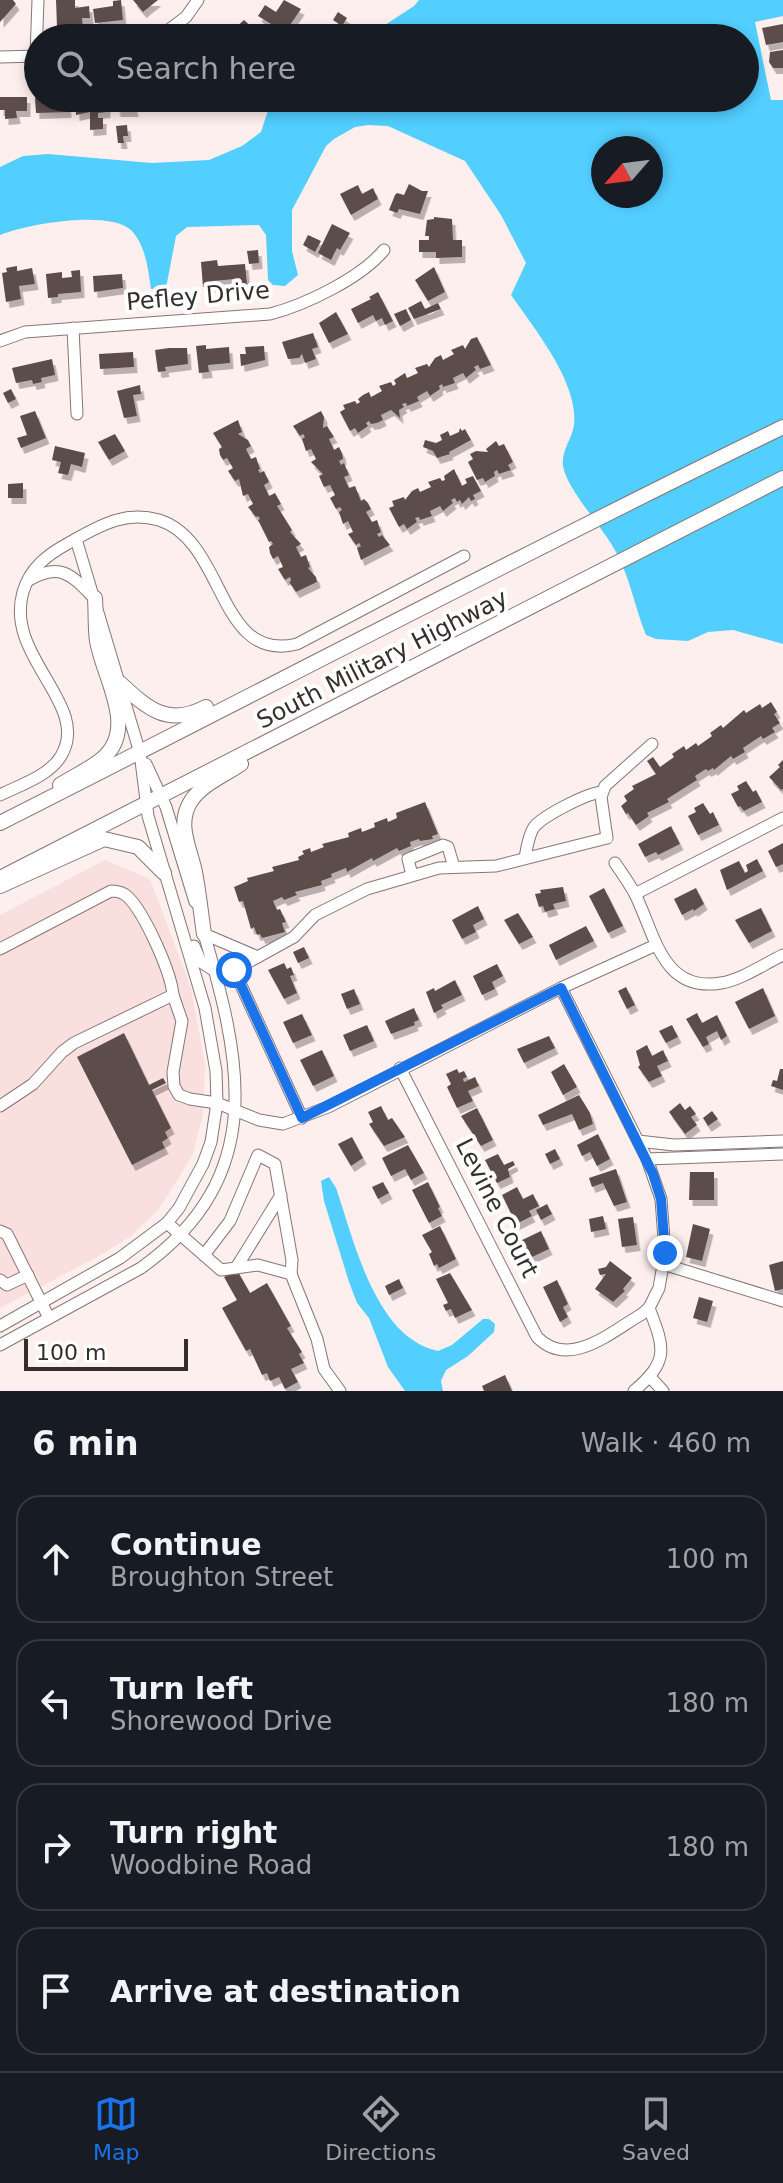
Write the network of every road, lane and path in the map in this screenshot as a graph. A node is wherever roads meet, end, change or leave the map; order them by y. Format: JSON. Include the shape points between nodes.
{"nodes":[{"id":1,"x":38,"y":0,"type":"edge"},
{"id":2,"x":198,"y":0,"type":"edge"},
{"id":3,"x":38,"y":24,"type":"edge"},
{"id":4,"x":177,"y":24,"type":"edge"},
{"id":5,"x":24,"y":56,"type":"edge"},
{"id":6,"x":0,"y":57,"type":"edge"},
{"id":7,"x":384,"y":250,"type":"dead end"},
{"id":8,"x":73,"y":328,"type":"junction"},
{"id":9,"x":0,"y":341,"type":"edge"},
{"id":10,"x":77,"y":414,"type":"dead end"},
{"id":11,"x":783,"y":427,"type":"edge"},
{"id":12,"x":783,"y":478,"type":"edge"},
{"id":13,"x":76,"y":539,"type":"junction"},
{"id":14,"x":464,"y":556,"type":"dead end"},
{"id":15,"x":28,"y":580,"type":"junction"},
{"id":16,"x":95,"y":598,"type":"junction"},
{"id":17,"x":309,"y":663,"type":"junction"},
{"id":18,"x":120,"y":683,"type":"junction"},
{"id":19,"x":283,"y":735,"type":"junction"},
{"id":20,"x":652,"y":744,"type":"dead end"},
{"id":21,"x":140,"y":753,"type":"junction"},
{"id":22,"x":602,"y":792,"type":"junction"},
{"id":23,"x":0,"y":795,"type":"edge"},
{"id":24,"x":161,"y":796,"type":"junction"},
{"id":25,"x":147,"y":803,"type":"junction"},
{"id":26,"x":783,"y":818,"type":"edge"},
{"id":27,"x":7,"y":820,"type":"edge"},
{"id":28,"x":525,"y":858,"type":"junction"},
{"id":29,"x":615,"y":863,"type":"dead end"},
{"id":30,"x":454,"y":867,"type":"junction"},
{"id":31,"x":164,"y":873,"type":"junction"},
{"id":32,"x":412,"y":875,"type":"junction"},
{"id":33,"x":0,"y":878,"type":"edge"},
{"id":34,"x":0,"y":886,"type":"edge"},
{"id":35,"x":635,"y":894,"type":"junction"},
{"id":36,"x":175,"y":906,"type":"junction"},
{"id":37,"x":204,"y":934,"type":"junction"},
{"id":38,"x":656,"y":945,"type":"junction"},
{"id":39,"x":0,"y":949,"type":"edge"},
{"id":40,"x":783,"y":955,"type":"edge"},
{"id":41,"x":258,"y":957,"type":"junction"},
{"id":42,"x":234,"y":970,"type":"junction"},
{"id":43,"x":215,"y":971,"type":"junction"},
{"id":44,"x":561,"y":988,"type":"junction"},
{"id":45,"x":173,"y":995,"type":"junction"},
{"id":46,"x":400,"y":1068,"type":"junction"},
{"id":47,"x":217,"y":1103,"type":"junction"},
{"id":48,"x":0,"y":1106,"type":"edge"},
{"id":49,"x":236,"y":1110,"type":"junction"},
{"id":50,"x":302,"y":1118,"type":"junction"},
{"id":51,"x":638,"y":1141,"type":"junction"},
{"id":52,"x":783,"y":1141,"type":"edge"},
{"id":53,"x":783,"y":1154,"type":"edge"},
{"id":54,"x":647,"y":1159,"type":"junction"},
{"id":55,"x":281,"y":1195,"type":"junction"},
{"id":56,"x":167,"y":1223,"type":"junction"},
{"id":57,"x":0,"y":1231,"type":"edge"},
{"id":58,"x":181,"y":1235,"type":"junction"},
{"id":59,"x":204,"y":1255,"type":"junction"},
{"id":60,"x":663,"y":1264,"type":"junction"},
{"id":61,"x":236,"y":1268,"type":"junction"},
{"id":62,"x":291,"y":1274,"type":"junction"},
{"id":63,"x":28,"y":1275,"type":"junction"},
{"id":64,"x":0,"y":1280,"type":"edge"},
{"id":65,"x":783,"y":1301,"type":"edge"},
{"id":66,"x":41,"y":1303,"type":"junction"},
{"id":67,"x":649,"y":1308,"type":"junction"},
{"id":68,"x":49,"y":1318,"type":"junction"},
{"id":69,"x":0,"y":1326,"type":"edge"},
{"id":70,"x":0,"y":1345,"type":"edge"},
{"id":71,"x":324,"y":1369,"type":"junction"},
{"id":72,"x":650,"y":1377,"type":"junction"},
{"id":73,"x":328,"y":1391,"type":"edge"},
{"id":74,"x":340,"y":1391,"type":"edge"},
{"id":75,"x":634,"y":1391,"type":"edge"},
{"id":76,"x":663,"y":1391,"type":"edge"}],
"edges":[{"from":1,"to":3,"type":"street"},
{"from":2,"to":4,"type":"street"},
{"from":5,"to":6,"type":"street"},
{"from":7,"to":8,"type":"street","name":"Pefley Drive","via":[[366,267],[286,310]]},
{"from":8,"to":9,"type":"street","name":"Pefley Drive","via":[[25,332]]},
{"from":8,"to":10,"type":"street"},
{"from":11,"to":17,"type":"main road","name":"South Military Highway"},
{"from":12,"to":19,"type":"main road","name":"South Military Highway"},
{"from":13,"to":14,"type":"street","via":[[103,524],[135,517],[176,528],[197,547],[238,625],[253,639],[275,647],[297,644]]},
{"from":13,"to":15,"type":"street","via":[[51,553]]},
{"from":13,"to":16,"type":"street"},
{"from":15,"to":16,"type":"street","via":[[59,571]]},
{"from":15,"to":23,"type":"street","via":[[21,599],[21,630],[64,712],[68,734],[54,765]]},
{"from":16,"to":18,"type":"street"},
{"from":16,"to":27,"type":"main road","via":[[97,642],[118,712],[114,740],[102,758]]},
{"from":17,"to":18,"type":"main road","via":[[181,717],[147,706]]},
{"from":17,"to":21,"type":"main road","name":"South Military Highway"},
{"from":18,"to":21,"type":"street"},
{"from":19,"to":24,"type":"main road","name":"South Military Highway"},
{"from":19,"to":37,"type":"main road","via":[[203,788],[185,814]]},
{"from":20,"to":22,"type":"street"},
{"from":21,"to":24,"type":"street"},
{"from":21,"to":25,"type":"street"},
{"from":21,"to":27,"type":"main road","name":"South Military Highway"},
{"from":22,"to":28,"type":"street","via":[[588,794],[538,823]]},
{"from":22,"to":28,"type":"street","via":[[607,838]]},
{"from":24,"to":25,"type":"main road","name":"South Military Highway"},
{"from":24,"to":37,"type":"street"},
{"from":25,"to":31,"type":"street"},
{"from":25,"to":33,"type":"main road","name":"South Military Highway"},
{"from":26,"to":35,"type":"street"},
{"from":28,"to":30,"type":"street"},
{"from":29,"to":35,"type":"street"},
{"from":30,"to":32,"type":"street"},
{"from":30,"to":32,"type":"street","via":[[443,845],[408,859]]},
{"from":31,"to":34,"type":"main road","via":[[138,847],[104,839]]},
{"from":31,"to":36,"type":"street"},
{"from":32,"to":41,"type":"street","via":[[367,889],[315,915],[294,937]]},
{"from":35,"to":38,"type":"street"},
{"from":36,"to":43,"type":"street","via":[[198,957]]},
{"from":36,"to":47,"type":"street","via":[[211,1034]]},
{"from":37,"to":41,"type":"street"},
{"from":37,"to":43,"type":"street"},
{"from":38,"to":40,"type":"street","via":[[677,974],[702,985],[724,983]]},
{"from":38,"to":44,"type":"street"},
{"from":39,"to":45,"type":"street","via":[[120,891],[143,920]]},
{"from":41,"to":42,"type":"street"},
{"from":42,"to":43,"type":"street"},
{"from":42,"to":50,"type":"street"},
{"from":43,"to":49,"type":"street","via":[[234,1051]]},
{"from":44,"to":46,"type":"street"},
{"from":44,"to":51,"type":"street"},
{"from":45,"to":47,"type":"street","via":[[182,1021],[174,1086],[179,1095]]},
{"from":45,"to":48,"type":"street","via":[[78,1041],[33,1084]]},
{"from":46,"to":50,"type":"street"},
{"from":46,"to":67,"type":"street","name":"Levine Court","via":[[537,1337],[567,1351],[589,1345]]},
{"from":47,"to":49,"type":"street"},
{"from":47,"to":56,"type":"street","via":[[203,1164]]},
{"from":49,"to":50,"type":"street","via":[[283,1124]]},
{"from":49,"to":58,"type":"street","via":[[229,1152],[218,1177]]},
{"from":51,"to":52,"type":"street"},
{"from":51,"to":54,"type":"street"},
{"from":53,"to":54,"type":"street"},
{"from":54,"to":60,"type":"street","via":[[661,1199]]},
{"from":55,"to":59,"type":"street","via":[[275,1164],[258,1155],[230,1221]]},
{"from":55,"to":61,"type":"street"},
{"from":55,"to":62,"type":"street"},
{"from":56,"to":58,"type":"street"},
{"from":56,"to":66,"type":"street","via":[[120,1258]]},
{"from":57,"to":63,"type":"street","via":[[7,1234]]},
{"from":58,"to":59,"type":"street"},
{"from":58,"to":68,"type":"street","via":[[141,1268]]},
{"from":59,"to":61,"type":"street","via":[[221,1270]]},
{"from":60,"to":65,"type":"street"},
{"from":60,"to":67,"type":"street"},
{"from":61,"to":62,"type":"street","via":[[258,1265]]},
{"from":62,"to":71,"type":"street"},
{"from":63,"to":64,"type":"street","via":[[7,1285]]},
{"from":63,"to":66,"type":"street"},
{"from":66,"to":68,"type":"street"},
{"from":66,"to":69,"type":"street"},
{"from":67,"to":72,"type":"street","via":[[661,1358]]},
{"from":68,"to":70,"type":"street"},
{"from":71,"to":73,"type":"street"},
{"from":71,"to":74,"type":"street"},
{"from":72,"to":75,"type":"street"},
{"from":72,"to":76,"type":"street"}]}
